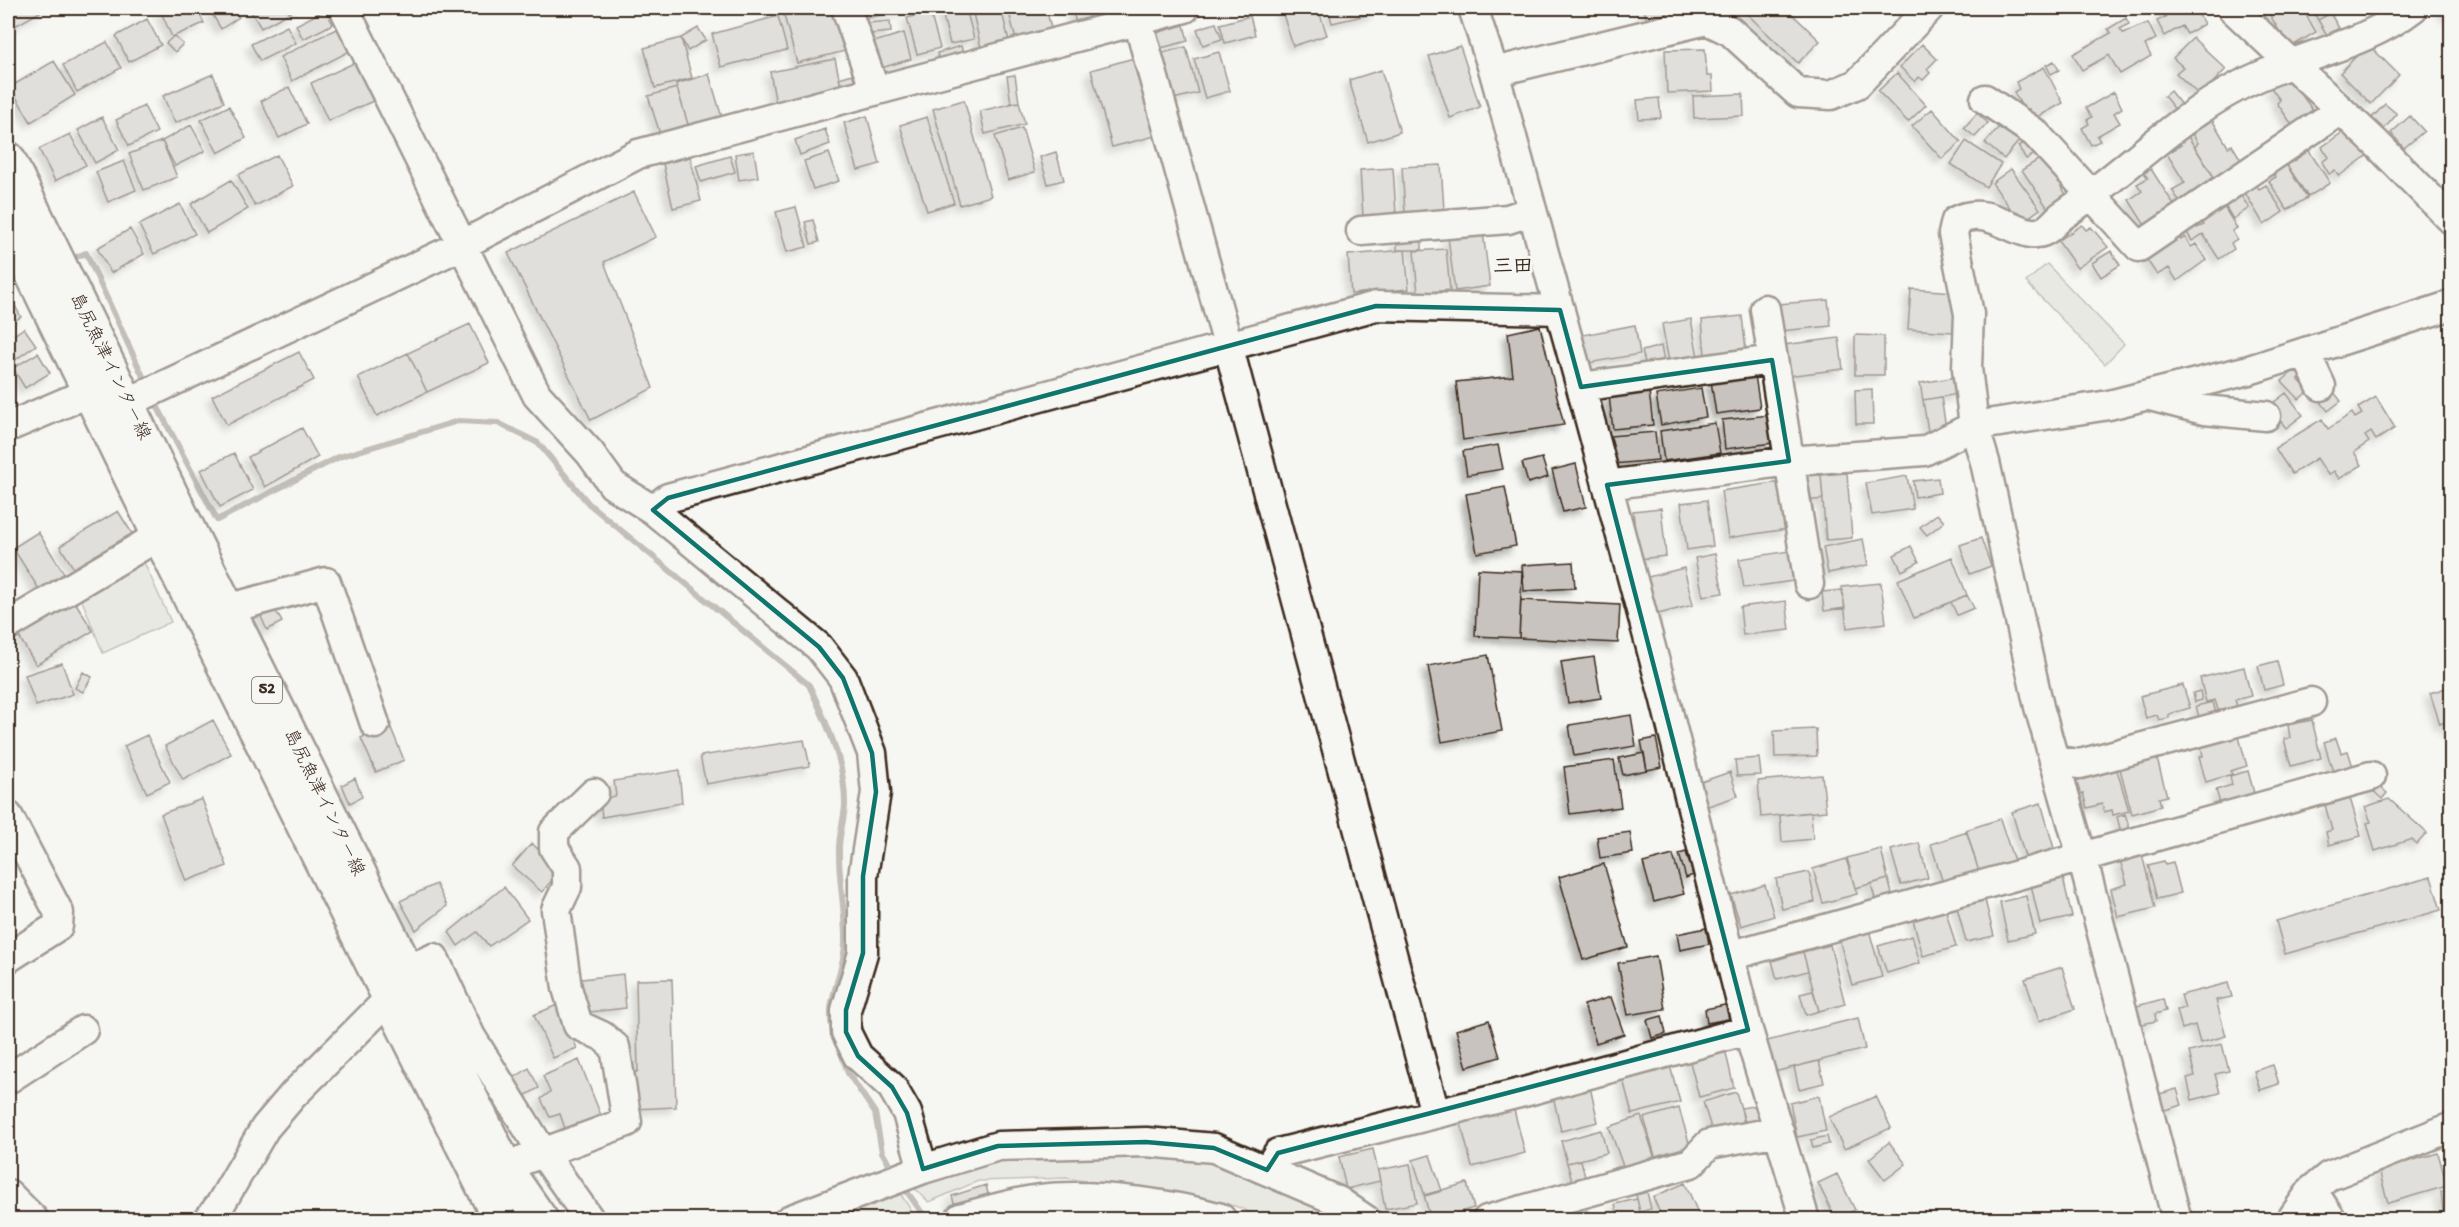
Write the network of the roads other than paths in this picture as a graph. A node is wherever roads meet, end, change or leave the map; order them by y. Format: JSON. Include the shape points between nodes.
{"nodes":[{"id":1,"x":344,"y":8,"type":"edge"},
{"id":2,"x":846,"y":8,"type":"edge"},
{"id":3,"x":1185,"y":8,"type":"edge"},
{"id":4,"x":1473,"y":8,"type":"edge"},
{"id":5,"x":1929,"y":8,"type":"edge"},
{"id":6,"x":2232,"y":8,"type":"edge"},
{"id":7,"x":2413,"y":8,"type":"edge"},
{"id":8,"x":1148,"y":15,"type":"edge"},
{"id":9,"x":2295,"y":64,"type":"junction"},
{"id":10,"x":1494,"y":72,"type":"junction"},
{"id":11,"x":875,"y":91,"type":"junction"},
{"id":12,"x":1985,"y":99,"type":"dead end"},
{"id":13,"x":2339,"y":111,"type":"junction"},
{"id":14,"x":8,"y":159,"type":"edge"},
{"id":15,"x":2091,"y":195,"type":"junction"},
{"id":16,"x":1532,"y":211,"type":"junction"},
{"id":17,"x":2451,"y":220,"type":"edge"},
{"id":18,"x":8,"y":224,"type":"edge"},
{"id":19,"x":1361,"y":231,"type":"dead end"},
{"id":20,"x":462,"y":245,"type":"junction"},
{"id":21,"x":2451,"y":305,"type":"edge"},
{"id":22,"x":1765,"y":309,"type":"dead end"},
{"id":23,"x":1560,"y":310,"type":"junction"},
{"id":24,"x":1228,"y":345,"type":"junction"},
{"id":25,"x":2305,"y":352,"type":"junction"},
{"id":26,"x":1772,"y":360,"type":"junction"},
{"id":27,"x":2321,"y":386,"type":"dead end"},
{"id":28,"x":1581,"y":387,"type":"junction"},
{"id":29,"x":90,"y":392,"type":"junction"},
{"id":30,"x":2148,"y":395,"type":"junction"},
{"id":31,"x":127,"y":403,"type":"junction"},
{"id":32,"x":2265,"y":416,"type":"dead end"},
{"id":33,"x":1974,"y":426,"type":"junction"},
{"id":34,"x":8,"y":427,"type":"edge"},
{"id":35,"x":1789,"y":461,"type":"junction"},
{"id":36,"x":1607,"y":485,"type":"junction"},
{"id":37,"x":653,"y":510,"type":"junction"},
{"id":38,"x":171,"y":528,"type":"junction"},
{"id":39,"x":1809,"y":584,"type":"dead end"},
{"id":40,"x":227,"y":609,"type":"junction"},
{"id":41,"x":8,"y":625,"type":"edge"},
{"id":42,"x":2311,"y":702,"type":"dead end"},
{"id":43,"x":375,"y":724,"type":"dead end"},
{"id":44,"x":2054,"y":761,"type":"junction"},
{"id":45,"x":2371,"y":776,"type":"dead end"},
{"id":46,"x":594,"y":793,"type":"dead end"},
{"id":47,"x":8,"y":816,"type":"edge"},
{"id":48,"x":2082,"y":857,"type":"junction"},
{"id":49,"x":1729,"y":956,"type":"junction"},
{"id":50,"x":8,"y":958,"type":"edge"},
{"id":51,"x":405,"y":970,"type":"junction"},
{"id":52,"x":389,"y":999,"type":"junction"},
{"id":53,"x":83,"y":1030,"type":"dead end"},
{"id":54,"x":1748,"y":1030,"type":"junction"},
{"id":55,"x":8,"y":1079,"type":"edge"},
{"id":56,"x":1435,"y":1113,"type":"junction"},
{"id":57,"x":2451,"y":1127,"type":"edge"},
{"id":58,"x":1779,"y":1131,"type":"junction"},
{"id":59,"x":543,"y":1153,"type":"junction"},
{"id":60,"x":504,"y":1167,"type":"junction"},
{"id":61,"x":923,"y":1169,"type":"junction"},
{"id":62,"x":1267,"y":1170,"type":"junction"},
{"id":63,"x":2312,"y":1190,"type":"junction"},
{"id":64,"x":8,"y":1194,"type":"edge"},
{"id":65,"x":1159,"y":1208,"type":"junction"},
{"id":66,"x":34,"y":1220,"type":"edge"},
{"id":67,"x":208,"y":1220,"type":"edge"},
{"id":68,"x":500,"y":1220,"type":"edge"},
{"id":69,"x":531,"y":1220,"type":"edge"},
{"id":70,"x":541,"y":1220,"type":"edge"},
{"id":71,"x":590,"y":1220,"type":"edge"},
{"id":72,"x":789,"y":1220,"type":"edge"},
{"id":73,"x":962,"y":1220,"type":"edge"},
{"id":74,"x":1128,"y":1220,"type":"edge"},
{"id":75,"x":1219,"y":1220,"type":"edge"},
{"id":76,"x":1366,"y":1220,"type":"edge"},
{"id":77,"x":1487,"y":1220,"type":"edge"},
{"id":78,"x":1805,"y":1220,"type":"edge"},
{"id":79,"x":2177,"y":1220,"type":"edge"},
{"id":80,"x":2291,"y":1220,"type":"edge"},
{"id":81,"x":2332,"y":1220,"type":"edge"}],
"edges":[{"from":1,"to":20,"type":"street"},
{"from":2,"to":11,"type":"street"},
{"from":3,"to":8,"type":"street"},
{"from":4,"to":10,"type":"street"},
{"from":5,"to":10,"type":"street","via":[[1857,84],[1831,95],[1798,93],[1730,31],[1707,20]]},
{"from":6,"to":9,"type":"street"},
{"from":7,"to":9,"type":"street","via":[[2368,34]]},
{"from":8,"to":11,"type":"street"},
{"from":8,"to":24,"type":"street"},
{"from":9,"to":13,"type":"street"},
{"from":9,"to":15,"type":"street","via":[[2241,85],[2193,113]]},
{"from":10,"to":16,"type":"street"},
{"from":11,"to":20,"type":"street","via":[[638,154]]},
{"from":12,"to":15,"type":"street","via":[[2035,134]]},
{"from":13,"to":15,"type":"street","via":[[2139,247]]},
{"from":13,"to":17,"type":"street"},
{"from":14,"to":31,"type":"main road","name":"島尻魚津インター線","number":"52"},
{"from":15,"to":33,"type":"street","via":[[2047,230],[2034,234],[1982,214],[1969,214],[1956,221],[1953,234],[1969,314],[1967,368]]},
{"from":16,"to":19,"type":"street","via":[[1508,219]]},
{"from":16,"to":23,"type":"street"},
{"from":18,"to":29,"type":"main road","name":"島尻魚津インター線","number":"52"},
{"from":20,"to":31,"type":"street"},
{"from":20,"to":37,"type":"street","via":[[537,395],[590,453],[613,485]]},
{"from":21,"to":25,"type":"street"},
{"from":22,"to":26,"type":"street"},
{"from":23,"to":24,"type":"street","via":[[1376,306]]},
{"from":23,"to":28,"type":"street"},
{"from":24,"to":37,"type":"street","via":[[668,498]]},
{"from":24,"to":56,"type":"street"},
{"from":25,"to":27,"type":"street"},
{"from":25,"to":30,"type":"street"},
{"from":26,"to":28,"type":"street"},
{"from":26,"to":35,"type":"street"},
{"from":28,"to":36,"type":"street"},
{"from":29,"to":31,"type":"street"},
{"from":29,"to":34,"type":"street"},
{"from":29,"to":38,"type":"main road","name":"島尻魚津インター線","number":"52"},
{"from":30,"to":32,"type":"street","via":[[2204,410]]},
{"from":30,"to":33,"type":"street","via":[[2109,405]]},
{"from":31,"to":38,"type":"main road","name":"島尻魚津インター線","number":"52"},
{"from":33,"to":35,"type":"street","via":[[1924,451]]},
{"from":33,"to":44,"type":"street","via":[[2038,707]]},
{"from":35,"to":36,"type":"street"},
{"from":35,"to":39,"type":"street"},
{"from":36,"to":49,"type":"street"},
{"from":37,"to":61,"type":"street","via":[[819,648],[843,678],[872,753],[876,792],[863,876],[863,953],[846,1010],[846,1032],[858,1056],[892,1087],[906,1113]]},
{"from":38,"to":40,"type":"main road","name":"島尻魚津インター線","number":"52"},
{"from":38,"to":41,"type":"street"},
{"from":38,"to":52,"type":"main road","name":"島尻魚津インター線","number":"52"},
{"from":40,"to":43,"type":"street","via":[[326,582]]},
{"from":40,"to":51,"type":"main road","name":"島尻魚津インター線","number":"52"},
{"from":42,"to":44,"type":"street","via":[[2080,764]]},
{"from":44,"to":48,"type":"street"},
{"from":45,"to":48,"type":"street"},
{"from":46,"to":59,"type":"street","via":[[554,831],[554,848],[567,868],[567,887],[556,910],[567,988],[578,1025],[615,1047],[627,1122]]},
{"from":47,"to":50,"type":"street","via":[[59,913],[57,926]]},
{"from":48,"to":49,"type":"street"},
{"from":48,"to":79,"type":"street"},
{"from":49,"to":54,"type":"street"},
{"from":51,"to":52,"type":"street"},
{"from":51,"to":59,"type":"street","via":[[434,958],[471,1036]]},
{"from":51,"to":60,"type":"main road","name":"島尻魚津インター線","number":"52"},
{"from":52,"to":67,"type":"street","via":[[265,1128]]},
{"from":52,"to":68,"type":"main road","name":"島尻魚津インター線","number":"52"},
{"from":53,"to":55,"type":"street"},
{"from":54,"to":56,"type":"street"},
{"from":54,"to":58,"type":"street"},
{"from":56,"to":62,"type":"street","via":[[1278,1153]]},
{"from":57,"to":63,"type":"street","via":[[2329,1176]]},
{"from":58,"to":77,"type":"street","via":[[1709,1144],[1691,1163]]},
{"from":58,"to":78,"type":"street"},
{"from":59,"to":60,"type":"street"},
{"from":59,"to":71,"type":"street"},
{"from":60,"to":69,"type":"main road","name":"島尻魚津インター線","number":"52"},
{"from":60,"to":70,"type":"main road"},
{"from":61,"to":62,"type":"street","via":[[998,1146],[1146,1143],[1214,1148]]},
{"from":61,"to":72,"type":"street"},
{"from":62,"to":76,"type":"street","via":[[1338,1201]]},
{"from":63,"to":80,"type":"street"},
{"from":63,"to":81,"type":"street"},
{"from":64,"to":66,"type":"street"},
{"from":65,"to":73,"type":"main road","via":[[1057,1200],[1027,1203]]},
{"from":65,"to":74,"type":"street"},
{"from":65,"to":75,"type":"main road"}]}
